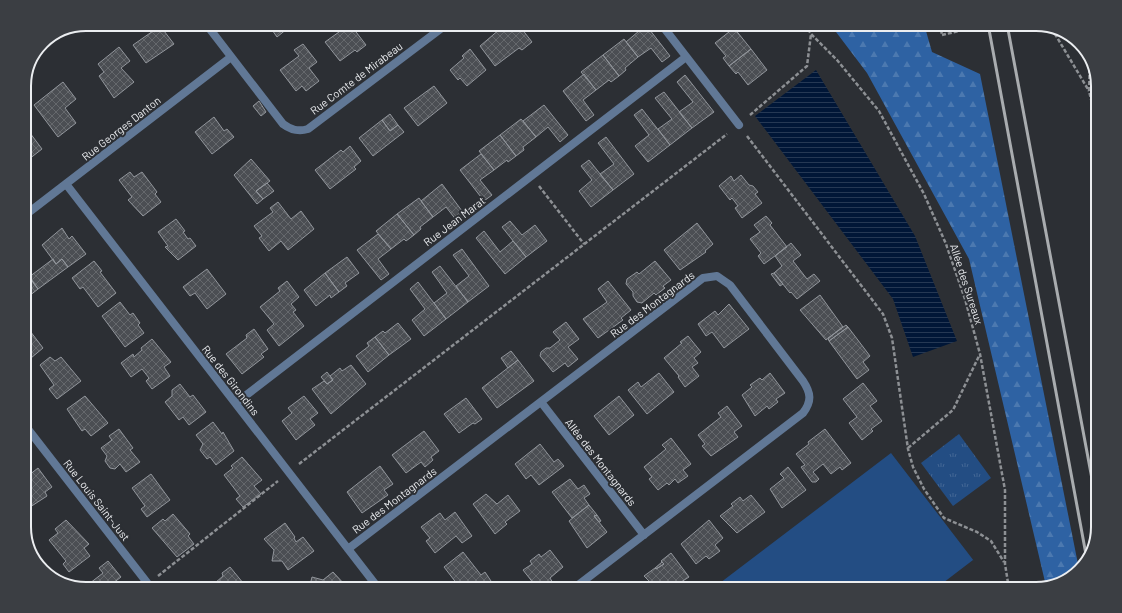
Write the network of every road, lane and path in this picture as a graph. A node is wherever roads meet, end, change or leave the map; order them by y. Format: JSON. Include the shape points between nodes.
{"nodes":[{"id":1,"x":211,"y":31,"type":"edge"},
{"id":2,"x":438,"y":31,"type":"edge"},
{"id":3,"x":666,"y":31,"type":"edge"},
{"id":4,"x":809,"y":31,"type":"edge"},
{"id":5,"x":941,"y":31,"type":"edge"},
{"id":6,"x":959,"y":31,"type":"edge"},
{"id":7,"x":811,"y":34,"type":"junction"},
{"id":8,"x":1055,"y":35,"type":"edge"},
{"id":9,"x":231,"y":57,"type":"junction"},
{"id":10,"x":686,"y":57,"type":"junction"},
{"id":11,"x":1090,"y":73,"type":"edge"},
{"id":12,"x":1089,"y":91,"type":"junction"},
{"id":13,"x":1091,"y":99,"type":"edge"},
{"id":14,"x":739,"y":125,"type":"junction"},
{"id":15,"x":531,"y":176,"type":"junction"},
{"id":16,"x":66,"y":184,"type":"junction"},
{"id":17,"x":31,"y":211,"type":"edge"},
{"id":18,"x":584,"y":244,"type":"junction"},
{"id":19,"x":980,"y":354,"type":"junction"},
{"id":20,"x":540,"y":402,"type":"junction"},
{"id":21,"x":236,"y":403,"type":"junction"},
{"id":22,"x":31,"y":436,"type":"edge"},
{"id":23,"x":908,"y":449,"type":"junction"},
{"id":24,"x":289,"y":472,"type":"junction"},
{"id":25,"x":644,"y":535,"type":"junction"},
{"id":26,"x":348,"y":548,"type":"junction"},
{"id":27,"x":1005,"y":564,"type":"junction"},
{"id":28,"x":146,"y":582,"type":"edge"},
{"id":29,"x":156,"y":582,"type":"edge"},
{"id":30,"x":374,"y":582,"type":"edge"},
{"id":31,"x":582,"y":582,"type":"edge"},
{"id":32,"x":1008,"y":582,"type":"edge"}],
"edges":[{"from":1,"to":9,"type":"street"},
{"from":2,"to":9,"type":"street","name":"Rue Comte de Mirabeau","via":[[308,129],[296,131],[283,124]]},
{"from":3,"to":10,"type":"street"},
{"from":4,"to":7,"type":"path","name":"Allée des Sureaux"},
{"from":5,"to":6,"type":"path","bridge":true,"via":[[942,35]]},
{"from":7,"to":14,"type":"path","via":[[807,66]]},
{"from":7,"to":19,"type":"path","name":"Allée des Sureaux","via":[[838,60],[879,111],[924,194],[946,244]]},
{"from":8,"to":12,"type":"path"},
{"from":9,"to":16,"type":"street","name":"Rue Georges Danton"},
{"from":10,"to":14,"type":"street"},
{"from":10,"to":15,"type":"street","name":"Rue Jean Marat"},
{"from":11,"to":12,"type":"path"},
{"from":12,"to":13,"type":"path"},
{"from":14,"to":18,"type":"path"},
{"from":14,"to":23,"type":"path","via":[[883,314],[892,338]]},
{"from":15,"to":18,"type":"path"},
{"from":15,"to":21,"type":"street","name":"Rue Jean Marat"},
{"from":16,"to":17,"type":"street","name":"Rue Georges Danton"},
{"from":16,"to":21,"type":"street","name":"Rue des Girondins"},
{"from":18,"to":24,"type":"path"},
{"from":19,"to":23,"type":"path","via":[[953,410]]},
{"from":19,"to":27,"type":"path","name":"Allée des Sureaux","via":[[1005,490]]},
{"from":20,"to":25,"type":"street","name":"Allée des Montagnards"},
{"from":20,"to":25,"type":"street","name":"Rue des Montagnards","via":[[703,278],[717,276],[730,284],[803,381],[808,389],[809,406]]},
{"from":20,"to":26,"type":"street","name":"Rue des Montagnards"},
{"from":21,"to":24,"type":"street","name":"Rue des Girondins"},
{"from":22,"to":28,"type":"street","name":"Rue Louis Saint-Just"},
{"from":23,"to":27,"type":"path","via":[[913,467],[944,518],[977,532],[991,542]]},
{"from":24,"to":26,"type":"street","name":"Rue des Girondins"},
{"from":24,"to":29,"type":"path"},
{"from":25,"to":31,"type":"street","name":"Rue des Montagnards"},
{"from":26,"to":30,"type":"street","name":"Rue des Girondins"},
{"from":27,"to":32,"type":"path","name":"Allée des Sureaux"}]}
